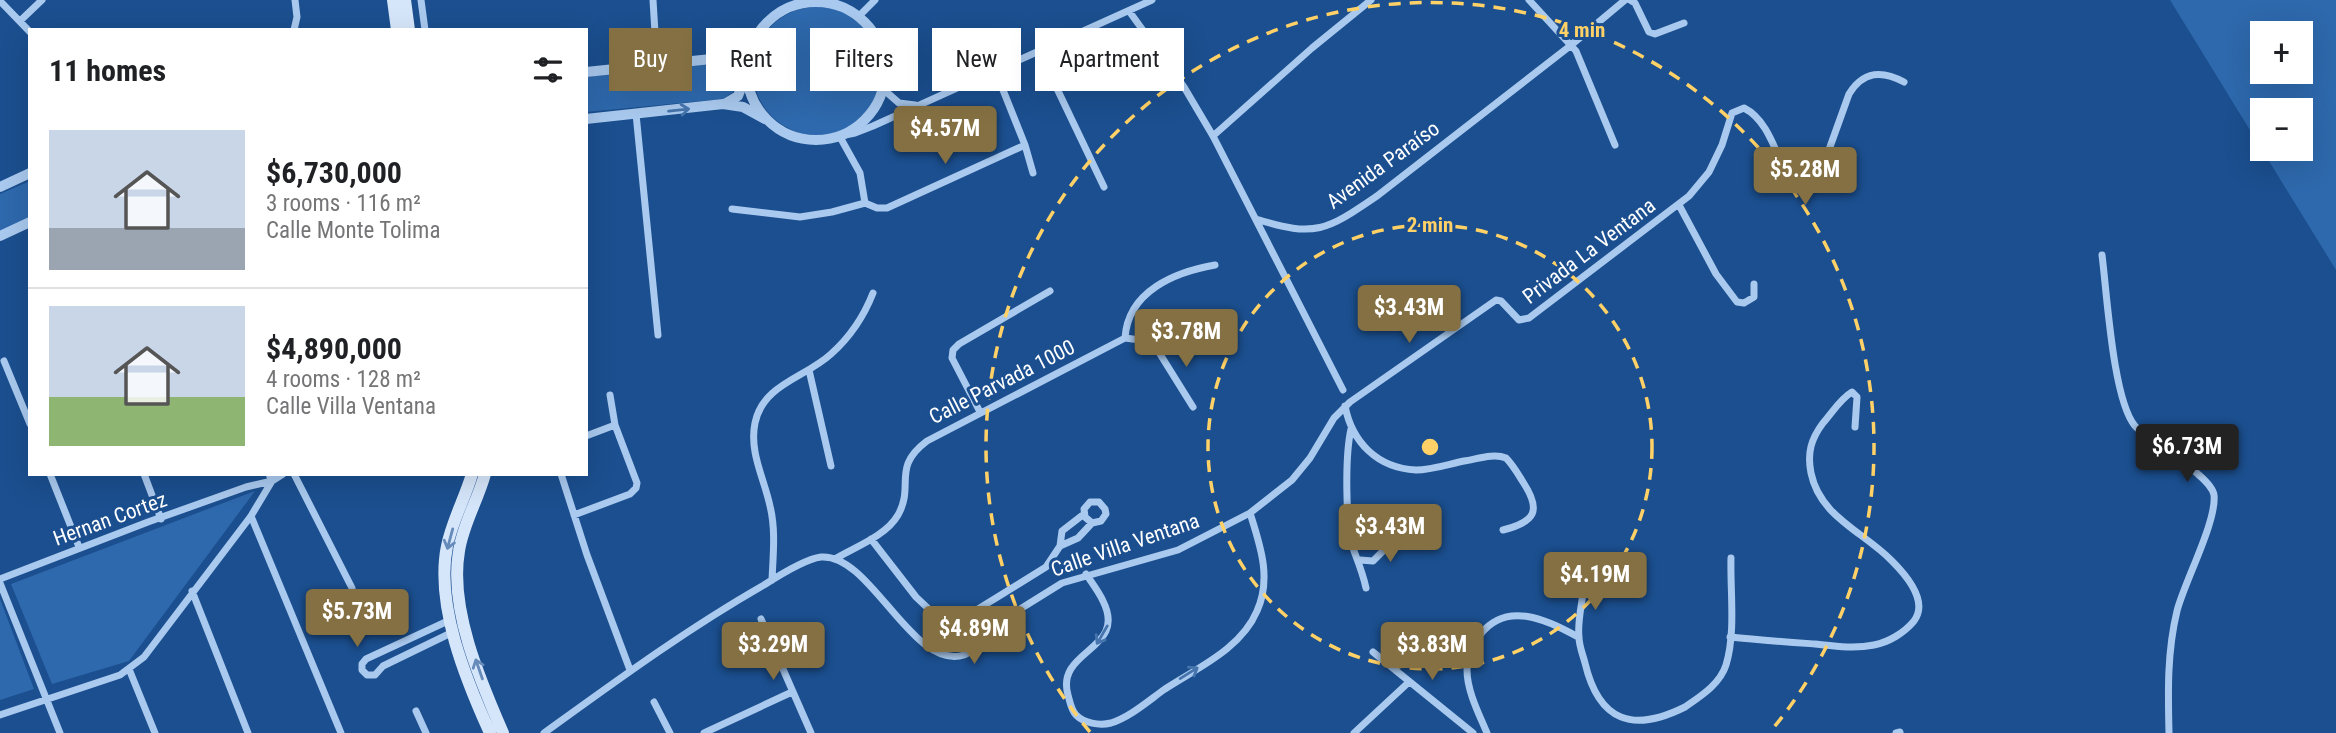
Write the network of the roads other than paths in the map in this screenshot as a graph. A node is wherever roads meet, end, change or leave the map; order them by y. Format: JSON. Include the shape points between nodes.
{"nodes":[{"id":1,"x":42,"y":0,"type":"edge"},
{"id":2,"x":295,"y":0,"type":"edge"},
{"id":3,"x":393,"y":0,"type":"edge"},
{"id":4,"x":405,"y":0,"type":"edge"},
{"id":5,"x":421,"y":0,"type":"edge"},
{"id":6,"x":653,"y":0,"type":"edge"},
{"id":7,"x":782,"y":0,"type":"edge"},
{"id":8,"x":844,"y":0,"type":"edge"},
{"id":9,"x":876,"y":0,"type":"edge"},
{"id":10,"x":1152,"y":0,"type":"edge"},
{"id":11,"x":1371,"y":0,"type":"edge"},
{"id":12,"x":1529,"y":0,"type":"edge"},
{"id":13,"x":1625,"y":0,"type":"edge"},
{"id":14,"x":1630,"y":0,"type":"edge"},
{"id":15,"x":0,"y":1,"type":"edge"},
{"id":16,"x":1129,"y":10,"type":"junction"},
{"id":17,"x":778,"y":13,"type":"junction"},
{"id":18,"x":856,"y":14,"type":"junction"},
{"id":19,"x":20,"y":22,"type":"junction"},
{"id":20,"x":1684,"y":23,"type":"dead end"},
{"id":21,"x":294,"y":28,"type":"edge"},
{"id":22,"x":397,"y":28,"type":"edge"},
{"id":23,"x":409,"y":28,"type":"edge"},
{"id":24,"x":425,"y":28,"type":"edge"},
{"id":25,"x":655,"y":28,"type":"edge"},
{"id":26,"x":762,"y":28,"type":"edge"},
{"id":27,"x":872,"y":28,"type":"edge"},
{"id":28,"x":1089,"y":28,"type":"edge"},
{"id":29,"x":28,"y":30,"type":"edge"},
{"id":30,"x":1570,"y":46,"type":"junction"},
{"id":31,"x":609,"y":70,"type":"edge"},
{"id":32,"x":588,"y":72,"type":"edge"},
{"id":33,"x":1904,"y":82,"type":"dead end"},
{"id":34,"x":740,"y":91,"type":"edge"},
{"id":35,"x":753,"y":91,"type":"edge"},
{"id":36,"x":882,"y":91,"type":"edge"},
{"id":37,"x":885,"y":91,"type":"edge"},
{"id":38,"x":949,"y":91,"type":"edge"},
{"id":39,"x":1003,"y":91,"type":"edge"},
{"id":40,"x":1058,"y":91,"type":"edge"},
{"id":41,"x":723,"y":104,"type":"junction"},
{"id":42,"x":919,"y":105,"type":"junction"},
{"id":43,"x":636,"y":114,"type":"junction"},
{"id":44,"x":588,"y":119,"type":"edge"},
{"id":45,"x":770,"y":123,"type":"junction"},
{"id":46,"x":842,"y":136,"type":"junction"},
{"id":47,"x":1213,"y":136,"type":"junction"},
{"id":48,"x":1025,"y":145,"type":"junction"},
{"id":49,"x":1615,"y":145,"type":"dead end"},
{"id":50,"x":1033,"y":173,"type":"dead end"},
{"id":51,"x":28,"y":174,"type":"edge"},
{"id":52,"x":0,"y":187,"type":"edge"},
{"id":53,"x":1104,"y":187,"type":"dead end"},
{"id":54,"x":865,"y":203,"type":"junction"},
{"id":55,"x":1679,"y":205,"type":"junction"},
{"id":56,"x":732,"y":209,"type":"dead end"},
{"id":57,"x":1256,"y":219,"type":"junction"},
{"id":58,"x":28,"y":223,"type":"edge"},
{"id":59,"x":0,"y":236,"type":"edge"},
{"id":60,"x":2102,"y":255,"type":"dead end"},
{"id":61,"x":1215,"y":265,"type":"dead end"},
{"id":62,"x":1754,"y":284,"type":"dead end"},
{"id":63,"x":1050,"y":291,"type":"dead end"},
{"id":64,"x":873,"y":293,"type":"dead end"},
{"id":65,"x":1212,"y":314,"type":"dead end"},
{"id":66,"x":658,"y":335,"type":"dead end"},
{"id":67,"x":1125,"y":338,"type":"junction"},
{"id":68,"x":1155,"y":346,"type":"junction"},
{"id":69,"x":4,"y":361,"type":"dead end"},
{"id":70,"x":809,"y":370,"type":"junction"},
{"id":71,"x":1343,"y":390,"type":"dead end"},
{"id":72,"x":610,"y":395,"type":"dead end"},
{"id":73,"x":1348,"y":404,"type":"junction"},
{"id":74,"x":1193,"y":407,"type":"dead end"},
{"id":75,"x":980,"y":412,"type":"junction"},
{"id":76,"x":28,"y":419,"type":"edge"},
{"id":77,"x":615,"y":425,"type":"junction"},
{"id":78,"x":1855,"y":427,"type":"dead end"},
{"id":79,"x":1351,"y":429,"type":"junction"},
{"id":80,"x":588,"y":435,"type":"edge"},
{"id":81,"x":831,"y":466,"type":"dead end"},
{"id":82,"x":51,"y":476,"type":"edge"},
{"id":83,"x":145,"y":476,"type":"edge"},
{"id":84,"x":295,"y":476,"type":"edge"},
{"id":85,"x":471,"y":476,"type":"edge"},
{"id":86,"x":484,"y":476,"type":"edge"},
{"id":87,"x":562,"y":476,"type":"edge"},
{"id":88,"x":270,"y":478,"type":"edge"},
{"id":89,"x":1250,"y":513,"type":"junction"},
{"id":90,"x":1084,"y":514,"type":"junction"},
{"id":91,"x":574,"y":515,"type":"junction"},
{"id":92,"x":251,"y":516,"type":"junction"},
{"id":93,"x":161,"y":519,"type":"junction"},
{"id":94,"x":1092,"y":523,"type":"junction"},
{"id":95,"x":1503,"y":530,"type":"dead end"},
{"id":96,"x":1417,"y":536,"type":"dead end"},
{"id":97,"x":872,"y":539,"type":"junction"},
{"id":98,"x":1390,"y":543,"type":"junction"},
{"id":99,"x":1353,"y":544,"type":"junction"},
{"id":100,"x":1060,"y":546,"type":"junction"},
{"id":101,"x":79,"y":547,"type":"junction"},
{"id":102,"x":1731,"y":558,"type":"dead end"},
{"id":103,"x":835,"y":559,"type":"junction"},
{"id":104,"x":1360,"y":560,"type":"junction"},
{"id":105,"x":1086,"y":574,"type":"junction"},
{"id":106,"x":772,"y":580,"type":"junction"},
{"id":107,"x":0,"y":581,"type":"edge"},
{"id":108,"x":1584,"y":584,"type":"dead end"},
{"id":109,"x":352,"y":588,"type":"dead end"},
{"id":110,"x":1366,"y":588,"type":"dead end"},
{"id":111,"x":192,"y":591,"type":"junction"},
{"id":112,"x":761,"y":619,"type":"dead end"},
{"id":113,"x":452,"y":626,"type":"junction"},
{"id":114,"x":993,"y":626,"type":"junction"},
{"id":115,"x":1578,"y":637,"type":"junction"},
{"id":116,"x":1730,"y":637,"type":"junction"},
{"id":117,"x":938,"y":652,"type":"junction"},
{"id":118,"x":1373,"y":652,"type":"dead end"},
{"id":119,"x":129,"y":669,"type":"junction"},
{"id":120,"x":630,"y":670,"type":"junction"},
{"id":121,"x":1409,"y":682,"type":"junction"},
{"id":122,"x":792,"y":692,"type":"junction"},
{"id":123,"x":47,"y":699,"type":"junction"},
{"id":124,"x":654,"y":702,"type":"dead end"},
{"id":125,"x":416,"y":711,"type":"dead end"},
{"id":126,"x":0,"y":715,"type":"edge"},
{"id":127,"x":60,"y":733,"type":"edge"},
{"id":128,"x":155,"y":733,"type":"edge"},
{"id":129,"x":248,"y":733,"type":"edge"},
{"id":130,"x":341,"y":733,"type":"edge"},
{"id":131,"x":426,"y":733,"type":"edge"},
{"id":132,"x":490,"y":733,"type":"edge"},
{"id":133,"x":503,"y":733,"type":"edge"},
{"id":134,"x":544,"y":733,"type":"edge"},
{"id":135,"x":670,"y":733,"type":"edge"},
{"id":136,"x":704,"y":733,"type":"edge"},
{"id":137,"x":811,"y":733,"type":"edge"},
{"id":138,"x":1354,"y":733,"type":"edge"},
{"id":139,"x":1473,"y":733,"type":"edge"},
{"id":140,"x":1487,"y":733,"type":"edge"},
{"id":141,"x":2169,"y":733,"type":"edge"}],
"edges":[{"from":1,"to":19,"type":"street"},
{"from":2,"to":21,"type":"street"},
{"from":3,"to":22,"type":"main road"},
{"from":4,"to":23,"type":"main road"},
{"from":5,"to":24,"type":"street"},
{"from":6,"to":25,"type":"street"},
{"from":7,"to":17,"type":"street"},
{"from":8,"to":18,"type":"street"},
{"from":9,"to":18,"type":"street"},
{"from":10,"to":16,"type":"street"},
{"from":11,"to":47,"type":"street"},
{"from":12,"to":30,"type":"street"},
{"from":13,"to":30,"type":"street","name":"Avenida Paraíso"},
{"from":14,"to":20,"type":"street","via":[[1649,32],[1656,34]]},
{"from":15,"to":19,"type":"street"},
{"from":16,"to":28,"type":"street"},
{"from":16,"to":47,"type":"street","via":[[1184,86]]},
{"from":17,"to":18,"type":"street","via":[[823,3]]},
{"from":17,"to":26,"type":"street"},
{"from":18,"to":27,"type":"street"},
{"from":19,"to":29,"type":"street"},
{"from":30,"to":49,"type":"street"},
{"from":30,"to":57,"type":"street","name":"Avenida Paraíso","via":[[1345,218],[1310,230]]},
{"from":31,"to":32,"type":"street"},
{"from":33,"to":55,"type":"street","name":"Privada La Ventana","via":[[1881,73],[1858,81],[1849,94],[1821,174],[1808,192],[1795,188],[1758,116],[1744,108],[1732,113],[1709,172]]},
{"from":34,"to":41,"type":"street"},
{"from":35,"to":45,"type":"street"},
{"from":36,"to":46,"type":"street","via":[[866,117]]},
{"from":37,"to":42,"type":"street","via":[[898,103]]},
{"from":38,"to":42,"type":"street"},
{"from":39,"to":48,"type":"street"},
{"from":40,"to":53,"type":"street"},
{"from":43,"to":41,"type":"street","one_way":true},
{"from":41,"to":45,"type":"street","via":[[749,109]]},
{"from":42,"to":46,"type":"street"},
{"from":43,"to":44,"type":"street"},
{"from":43,"to":66,"type":"street"},
{"from":45,"to":46,"type":"street","via":[[803,140]]},
{"from":46,"to":54,"type":"street","via":[[860,173]]},
{"from":47,"to":57,"type":"street"},
{"from":48,"to":50,"type":"street"},
{"from":48,"to":54,"type":"street","via":[[887,208]]},
{"from":51,"to":52,"type":"street"},
{"from":54,"to":56,"type":"street","via":[[800,216]]},
{"from":55,"to":62,"type":"street","name":"Privada La Ventana","via":[[1716,274],[1737,302],[1754,297]]},
{"from":55,"to":73,"type":"street","name":"Privada La Ventana","via":[[1530,318],[1519,320],[1496,300]]},
{"from":57,"to":71,"type":"street"},
{"from":58,"to":59,"type":"street"},
{"from":60,"to":141,"type":"street","via":[[2127,415],[2213,491],[2213,510],[2171,637]]},
{"from":61,"to":67,"type":"street","via":[[1185,271],[1150,290],[1130,315]]},
{"from":63,"to":75,"type":"street","via":[[953,350]]},
{"from":64,"to":70,"type":"street","via":[[843,342]]},
{"from":65,"to":68,"type":"street"},
{"from":67,"to":68,"type":"street"},
{"from":67,"to":75,"type":"street","name":"Calle Parvada 1000"},
{"from":68,"to":74,"type":"street"},
{"from":69,"to":76,"type":"street"},
{"from":70,"to":81,"type":"street"},
{"from":70,"to":106,"type":"street","via":[[774,391],[755,420],[753,444],[774,529]]},
{"from":72,"to":77,"type":"street"},
{"from":73,"to":79,"type":"street"},
{"from":73,"to":89,"type":"street","name":"Calle Villa Ventana","via":[[1292,481]]},
{"from":75,"to":97,"type":"street","name":"Calle Parvada 1000","via":[[921,445],[905,467],[905,493],[898,516]]},
{"from":77,"to":80,"type":"street"},
{"from":77,"to":91,"type":"street","via":[[636,488],[631,494]]},
{"from":78,"to":116,"type":"street","via":[[1857,397],[1852,392],[1811,443],[1808,460],[1813,482],[1835,515],[1882,552],[1912,586],[1917,616],[1888,641],[1856,648]]},
{"from":79,"to":95,"type":"street","via":[[1374,456],[1404,468],[1506,458],[1535,504],[1529,519]]},
{"from":79,"to":99,"type":"street","via":[[1348,515]]},
{"from":82,"to":101,"type":"street"},
{"from":83,"to":93,"type":"street"},
{"from":84,"to":109,"type":"street"},
{"from":85,"to":113,"type":"main road","one_way":true,"via":[[447,546],[445,588]]},
{"from":133,"to":86,"type":"main road","one_way":true,"via":[[474,655],[457,586],[459,549]]},
{"from":87,"to":91,"type":"street"},
{"from":88,"to":92,"type":"street"},
{"from":88,"to":93,"type":"street","name":"Hernan Cortez"},
{"from":89,"to":105,"type":"street","name":"Calle Villa Ventana","via":[[1178,550]]},
{"from":105,"to":89,"type":"street","one_way":true,"via":[[1107,610],[1108,627],[1098,643],[1070,668],[1065,687],[1077,716],[1089,723],[1110,723],[1223,652],[1245,631],[1258,609],[1265,577]]},
{"from":90,"to":94,"type":"street"},
{"from":90,"to":94,"type":"street","via":[[1090,502],[1103,505],[1104,518]]},
{"from":90,"to":100,"type":"street","via":[[1062,531]]},
{"from":91,"to":120,"type":"street"},
{"from":92,"to":111,"type":"street"},
{"from":92,"to":130,"type":"street"},
{"from":93,"to":101,"type":"street","name":"Hernan Cortez"},
{"from":94,"to":100,"type":"street","via":[[1078,538]]},
{"from":96,"to":98,"type":"street"},
{"from":97,"to":100,"type":"street","via":[[916,597],[934,614],[955,620],[1046,567]]},
{"from":97,"to":103,"type":"street","name":"Calle Parvada 1000"},
{"from":98,"to":99,"type":"street"},
{"from":98,"to":104,"type":"street","via":[[1373,561]]},
{"from":99,"to":104,"type":"street"},
{"from":101,"to":107,"type":"street","name":"Hernan Cortez"},
{"from":102,"to":116,"type":"street"},
{"from":103,"to":106,"type":"street","via":[[815,559]]},
{"from":103,"to":117,"type":"street","via":[[848,565],[921,641]]},
{"from":104,"to":110,"type":"street"},
{"from":105,"to":114,"type":"street","name":"Calle Villa Ventana","via":[[1048,590]]},
{"from":106,"to":120,"type":"street"},
{"from":107,"to":123,"type":"street"},
{"from":108,"to":115,"type":"street"},
{"from":111,"to":119,"type":"street","via":[[156,643]]},
{"from":111,"to":129,"type":"street"},
{"from":112,"to":122,"type":"street"},
{"from":113,"to":113,"type":"street","via":[[366,659],[362,670],[375,674]]},
{"from":113,"to":132,"type":"main road"},
{"from":114,"to":117,"type":"street","name":"Calle Villa Ventana"},
{"from":114,"to":117,"type":"street","name":"Calle Villa Ventana","via":[[966,654]]},
{"from":115,"to":116,"type":"street","via":[[1588,676],[1606,711],[1629,724],[1644,725],[1680,710],[1711,687],[1726,664]]},
{"from":115,"to":140,"type":"street","via":[[1524,615],[1508,616],[1484,629],[1469,654],[1467,670]]},
{"from":118,"to":121,"type":"street"},
{"from":119,"to":123,"type":"street"},
{"from":119,"to":128,"type":"street"},
{"from":120,"to":134,"type":"street"},
{"from":121,"to":138,"type":"street"},
{"from":121,"to":139,"type":"street"},
{"from":122,"to":136,"type":"street"},
{"from":122,"to":137,"type":"street"},
{"from":123,"to":126,"type":"street"},
{"from":123,"to":127,"type":"street"},
{"from":124,"to":135,"type":"street"},
{"from":125,"to":131,"type":"street"}]}
